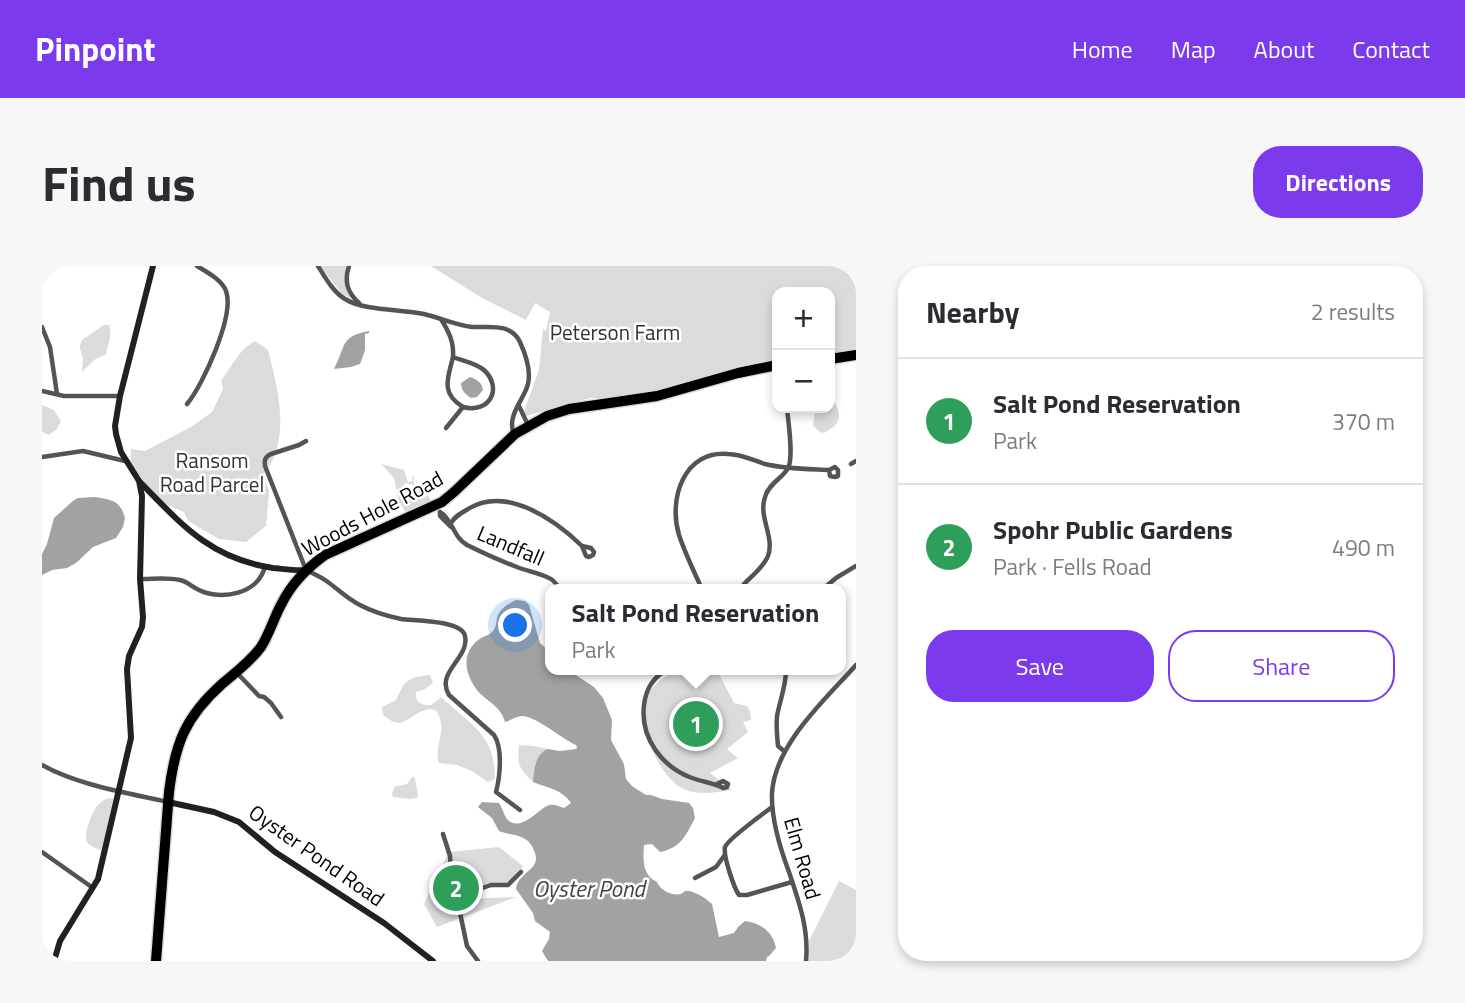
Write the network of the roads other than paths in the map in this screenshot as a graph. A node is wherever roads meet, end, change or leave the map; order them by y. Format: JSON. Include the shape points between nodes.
{"nodes":[{"id":1,"x":153,"y":266,"type":"edge"},
{"id":2,"x":197,"y":266,"type":"edge"},
{"id":3,"x":318,"y":266,"type":"edge"},
{"id":4,"x":349,"y":266,"type":"edge"},
{"id":5,"x":362,"y":305,"type":"junction"},
{"id":6,"x":441,"y":318,"type":"junction"},
{"id":7,"x":42,"y":327,"type":"edge"},
{"id":8,"x":856,"y":355,"type":"edge"},
{"id":9,"x":453,"y":357,"type":"junction"},
{"id":10,"x":835,"y":358,"type":"edge"},
{"id":11,"x":772,"y":366,"type":"edge"},
{"id":12,"x":42,"y":390,"type":"edge"},
{"id":13,"x":57,"y":394,"type":"junction"},
{"id":14,"x":120,"y":396,"type":"junction"},
{"id":15,"x":187,"y":404,"type":"dead end"},
{"id":16,"x":518,"y":405,"type":"junction"},
{"id":17,"x":463,"y":407,"type":"junction"},
{"id":18,"x":787,"y":413,"type":"edge"},
{"id":19,"x":528,"y":425,"type":"junction"},
{"id":20,"x":446,"y":428,"type":"dead end"},
{"id":21,"x":514,"y":434,"type":"junction"},
{"id":22,"x":306,"y":440,"type":"dead end"},
{"id":23,"x":42,"y":457,"type":"edge"},
{"id":24,"x":125,"y":461,"type":"junction"},
{"id":25,"x":789,"y":467,"type":"junction"},
{"id":26,"x":829,"y":470,"type":"dead end"},
{"id":27,"x":139,"y":481,"type":"junction"},
{"id":28,"x":438,"y":508,"type":"junction"},
{"id":29,"x":451,"y":525,"type":"junction"},
{"id":30,"x":582,"y":546,"type":"dead end"},
{"id":31,"x":265,"y":566,"type":"junction"},
{"id":32,"x":856,"y":566,"type":"edge"},
{"id":33,"x":306,"y":570,"type":"junction"},
{"id":34,"x":141,"y":579,"type":"junction"},
{"id":35,"x":556,"y":584,"type":"edge"},
{"id":36,"x":700,"y":584,"type":"edge"},
{"id":37,"x":745,"y":584,"type":"edge"},
{"id":38,"x":829,"y":584,"type":"edge"},
{"id":39,"x":856,"y":665,"type":"edge"},
{"id":40,"x":236,"y":673,"type":"junction"},
{"id":41,"x":660,"y":675,"type":"edge"},
{"id":42,"x":786,"y":675,"type":"edge"},
{"id":43,"x":281,"y":717,"type":"dead end"},
{"id":44,"x":784,"y":751,"type":"junction"},
{"id":45,"x":42,"y":765,"type":"edge"},
{"id":46,"x":717,"y":784,"type":"dead end"},
{"id":47,"x":118,"y":790,"type":"junction"},
{"id":48,"x":168,"y":802,"type":"junction"},
{"id":49,"x":772,"y":807,"type":"junction"},
{"id":50,"x":520,"y":810,"type":"dead end"},
{"id":51,"x":443,"y":834,"type":"dead end"},
{"id":52,"x":42,"y":852,"type":"edge"},
{"id":53,"x":725,"y":855,"type":"junction"},
{"id":54,"x":521,"y":872,"type":"dead end"},
{"id":55,"x":695,"y":878,"type":"dead end"},
{"id":56,"x":792,"y":883,"type":"junction"},
{"id":57,"x":94,"y":889,"type":"junction"},
{"id":58,"x":455,"y":889,"type":"junction"},
{"id":59,"x":54,"y":961,"type":"edge"},
{"id":60,"x":156,"y":961,"type":"edge"},
{"id":61,"x":433,"y":961,"type":"edge"},
{"id":62,"x":478,"y":961,"type":"edge"},
{"id":63,"x":806,"y":961,"type":"edge"}],
"edges":[{"from":1,"to":14,"type":"main road"},
{"from":2,"to":15,"type":"street","via":[[224,286],[228,310],[202,381]]},
{"from":3,"to":5,"type":"street","via":[[341,296]]},
{"from":4,"to":5,"type":"street","via":[[347,285]]},
{"from":5,"to":6,"type":"street"},
{"from":6,"to":9,"type":"street","via":[[453,344]]},
{"from":6,"to":16,"type":"street","via":[[499,328],[516,336],[529,375]]},
{"from":7,"to":13,"type":"street"},
{"from":8,"to":10,"type":"highway"},
{"from":9,"to":17,"type":"street","via":[[447,388]]},
{"from":9,"to":17,"type":"street","via":[[481,367],[492,385],[485,406]]},
{"from":11,"to":19,"type":"highway","name":"Woods Hole Road","via":[[657,396],[563,411]]},
{"from":12,"to":13,"type":"street"},
{"from":13,"to":14,"type":"street"},
{"from":14,"to":24,"type":"main road","via":[[115,430]]},
{"from":16,"to":19,"type":"street"},
{"from":16,"to":21,"type":"street"},
{"from":17,"to":20,"type":"street"},
{"from":18,"to":25,"type":"street"},
{"from":19,"to":21,"type":"highway","name":"Woods Hole Road"},
{"from":21,"to":28,"type":"highway","name":"Woods Hole Road"},
{"from":22,"to":33,"type":"street","via":[[264,461]]},
{"from":23,"to":24,"type":"street","via":[[83,451]]},
{"from":24,"to":27,"type":"main road"},
{"from":25,"to":26,"type":"street"},
{"from":25,"to":36,"type":"street","via":[[718,454],[705,456],[688,469],[677,501],[676,521]]},
{"from":25,"to":37,"type":"street","via":[[764,499],[768,556]]},
{"from":27,"to":31,"type":"main road","via":[[205,542],[237,559]]},
{"from":27,"to":34,"type":"main road"},
{"from":28,"to":29,"type":"street","name":"Landfall"},
{"from":28,"to":33,"type":"highway","name":"Woods Hole Road","via":[[325,555]]},
{"from":29,"to":30,"type":"street","via":[[474,505],[503,502],[543,515]]},
{"from":29,"to":35,"type":"street","name":"Landfall","via":[[466,544]]},
{"from":31,"to":33,"type":"main road"},
{"from":31,"to":34,"type":"street","via":[[253,584],[232,595],[200,591],[183,580]]},
{"from":32,"to":38,"type":"street"},
{"from":33,"to":40,"type":"highway","name":"Woods Hole Road","via":[[281,603],[262,645]]},
{"from":33,"to":50,"type":"street","via":[[360,606],[463,631],[465,643],[446,688],[498,740],[496,792]]},
{"from":34,"to":47,"type":"main road","via":[[143,622],[127,669],[131,738]]},
{"from":39,"to":44,"type":"street","name":"Elm Road"},
{"from":40,"to":43,"type":"street"},
{"from":40,"to":48,"type":"highway","name":"Woods Hole Road","via":[[203,704],[181,736]]},
{"from":41,"to":46,"type":"street","via":[[645,695],[648,738],[668,764],[689,777]]},
{"from":42,"to":44,"type":"street","via":[[776,726],[778,746]]},
{"from":44,"to":49,"type":"street","name":"Elm Road"},
{"from":45,"to":47,"type":"street","via":[[65,777]]},
{"from":47,"to":48,"type":"street"},
{"from":47,"to":57,"type":"main road"},
{"from":48,"to":60,"type":"highway","name":"Woods Hole Road"},
{"from":48,"to":61,"type":"main road","name":"Oyster Pond Road","via":[[239,822],[270,849],[384,923]]},
{"from":49,"to":53,"type":"street","via":[[731,839]]},
{"from":49,"to":56,"type":"street","name":"Elm Road"},
{"from":51,"to":58,"type":"street"},
{"from":52,"to":57,"type":"street"},
{"from":53,"to":55,"type":"street","via":[[716,867]]},
{"from":53,"to":56,"type":"street","via":[[738,895]]},
{"from":54,"to":58,"type":"street","via":[[508,885]]},
{"from":56,"to":63,"type":"street","name":"Elm Road","via":[[804,922]]},
{"from":57,"to":59,"type":"main road","via":[[63,934]]},
{"from":58,"to":62,"type":"street","via":[[467,946]]}]}
